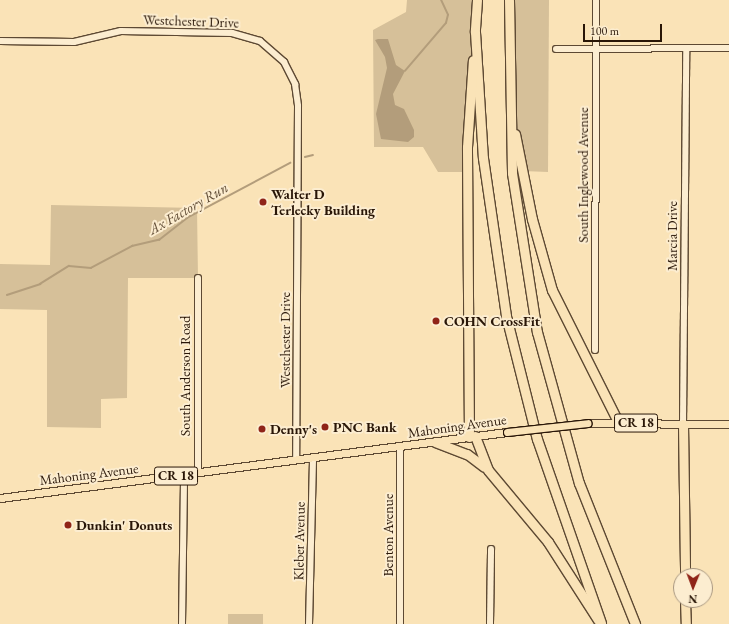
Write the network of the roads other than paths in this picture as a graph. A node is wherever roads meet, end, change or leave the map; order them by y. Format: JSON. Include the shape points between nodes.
{"nodes":[{"id":1,"x":477,"y":0,"type":"edge"},
{"id":2,"x":509,"y":0,"type":"edge"},
{"id":3,"x":596,"y":0,"type":"edge"},
{"id":4,"x":475,"y":32,"type":"junction"},
{"id":5,"x":0,"y":41,"type":"edge"},
{"id":6,"x":556,"y":48,"type":"dead end"},
{"id":7,"x":596,"y":48,"type":"junction"},
{"id":8,"x":686,"y":48,"type":"junction"},
{"id":9,"x":729,"y":48,"type":"edge"},
{"id":10,"x":511,"y":110,"type":"junction"},
{"id":11,"x":198,"y":278,"type":"dead end"},
{"id":12,"x":595,"y":350,"type":"dead end"},
{"id":13,"x":618,"y":422,"type":"junction"},
{"id":14,"x":683,"y":424,"type":"junction"},
{"id":15,"x":729,"y":424,"type":"edge"},
{"id":16,"x":472,"y":436,"type":"junction"},
{"id":17,"x":435,"y":442,"type":"junction"},
{"id":18,"x":400,"y":447,"type":"junction"},
{"id":19,"x":313,"y":458,"type":"junction"},
{"id":20,"x":296,"y":460,"type":"junction"},
{"id":21,"x":488,"y":470,"type":"junction"},
{"id":22,"x":198,"y":473,"type":"junction"},
{"id":23,"x":184,"y":475,"type":"junction"},
{"id":24,"x":0,"y":498,"type":"edge"},
{"id":25,"x":491,"y":549,"type":"dead end"},
{"id":26,"x":685,"y":568,"type":"edge"},
{"id":27,"x":685,"y":608,"type":"edge"},
{"id":28,"x":182,"y":624,"type":"edge"},
{"id":29,"x":309,"y":624,"type":"edge"},
{"id":30,"x":400,"y":624,"type":"edge"},
{"id":31,"x":490,"y":624,"type":"edge"},
{"id":32,"x":601,"y":624,"type":"edge"},
{"id":33,"x":635,"y":624,"type":"edge"},
{"id":34,"x":686,"y":624,"type":"edge"}],
"edges":[{"from":1,"to":4,"type":"highway"},
{"from":2,"to":10,"type":"highway"},
{"from":3,"to":7,"type":"street","name":"South Inglewood Avenue"},
{"from":4,"to":16,"type":"highway","via":[[467,148]]},
{"from":4,"to":32,"type":"highway","via":[[489,212],[506,316],[537,439]]},
{"from":5,"to":20,"type":"street","name":"Westchester Drive","via":[[74,42],[121,31],[232,33],[260,41],[284,62],[295,84],[298,106]]},
{"from":6,"to":7,"type":"street"},
{"from":7,"to":8,"type":"street"},
{"from":7,"to":12,"type":"street","name":"South Inglewood Avenue"},
{"from":8,"to":9,"type":"street"},
{"from":8,"to":14,"type":"street","name":"Marcia Drive"},
{"from":10,"to":13,"type":"highway","via":[[532,219],[552,290]]},
{"from":10,"to":33,"type":"highway","via":[[518,224],[546,370],[581,487]]},
{"from":11,"to":22,"type":"street","name":"South Anderson Road"},
{"from":13,"to":14,"type":"main road","name":"Mahoning Avenue","number":"CR 18"},
{"from":13,"to":16,"type":"main road","name":"Mahoning Avenue","number":"CR 18","bridge":true},
{"from":14,"to":15,"type":"main road","name":"Mahoning Avenue","number":"CR 18"},
{"from":14,"to":26,"type":"highway"},
{"from":16,"to":17,"type":"main road","name":"Mahoning Avenue","number":"CR 18"},
{"from":16,"to":21,"type":"highway"},
{"from":17,"to":18,"type":"main road","name":"Mahoning Avenue","number":"CR 18"},
{"from":17,"to":21,"type":"highway","via":[[467,454]]},
{"from":18,"to":19,"type":"main road","name":"Mahoning Avenue","number":"CR 18"},
{"from":18,"to":30,"type":"street","name":"Benton Avenue"},
{"from":19,"to":20,"type":"main road","name":"Mahoning Avenue","number":"CR 18"},
{"from":19,"to":29,"type":"street","name":"Kleber Avenue"},
{"from":20,"to":22,"type":"main road","name":"Mahoning Avenue","number":"CR 18"},
{"from":21,"to":32,"type":"highway","via":[[548,542]]},
{"from":22,"to":23,"type":"main road","name":"Mahoning Avenue","number":"CR 18"},
{"from":23,"to":24,"type":"main road","name":"Mahoning Avenue","number":"CR 18"},
{"from":23,"to":28,"type":"street"},
{"from":25,"to":31,"type":"street"},
{"from":27,"to":34,"type":"highway"}]}
